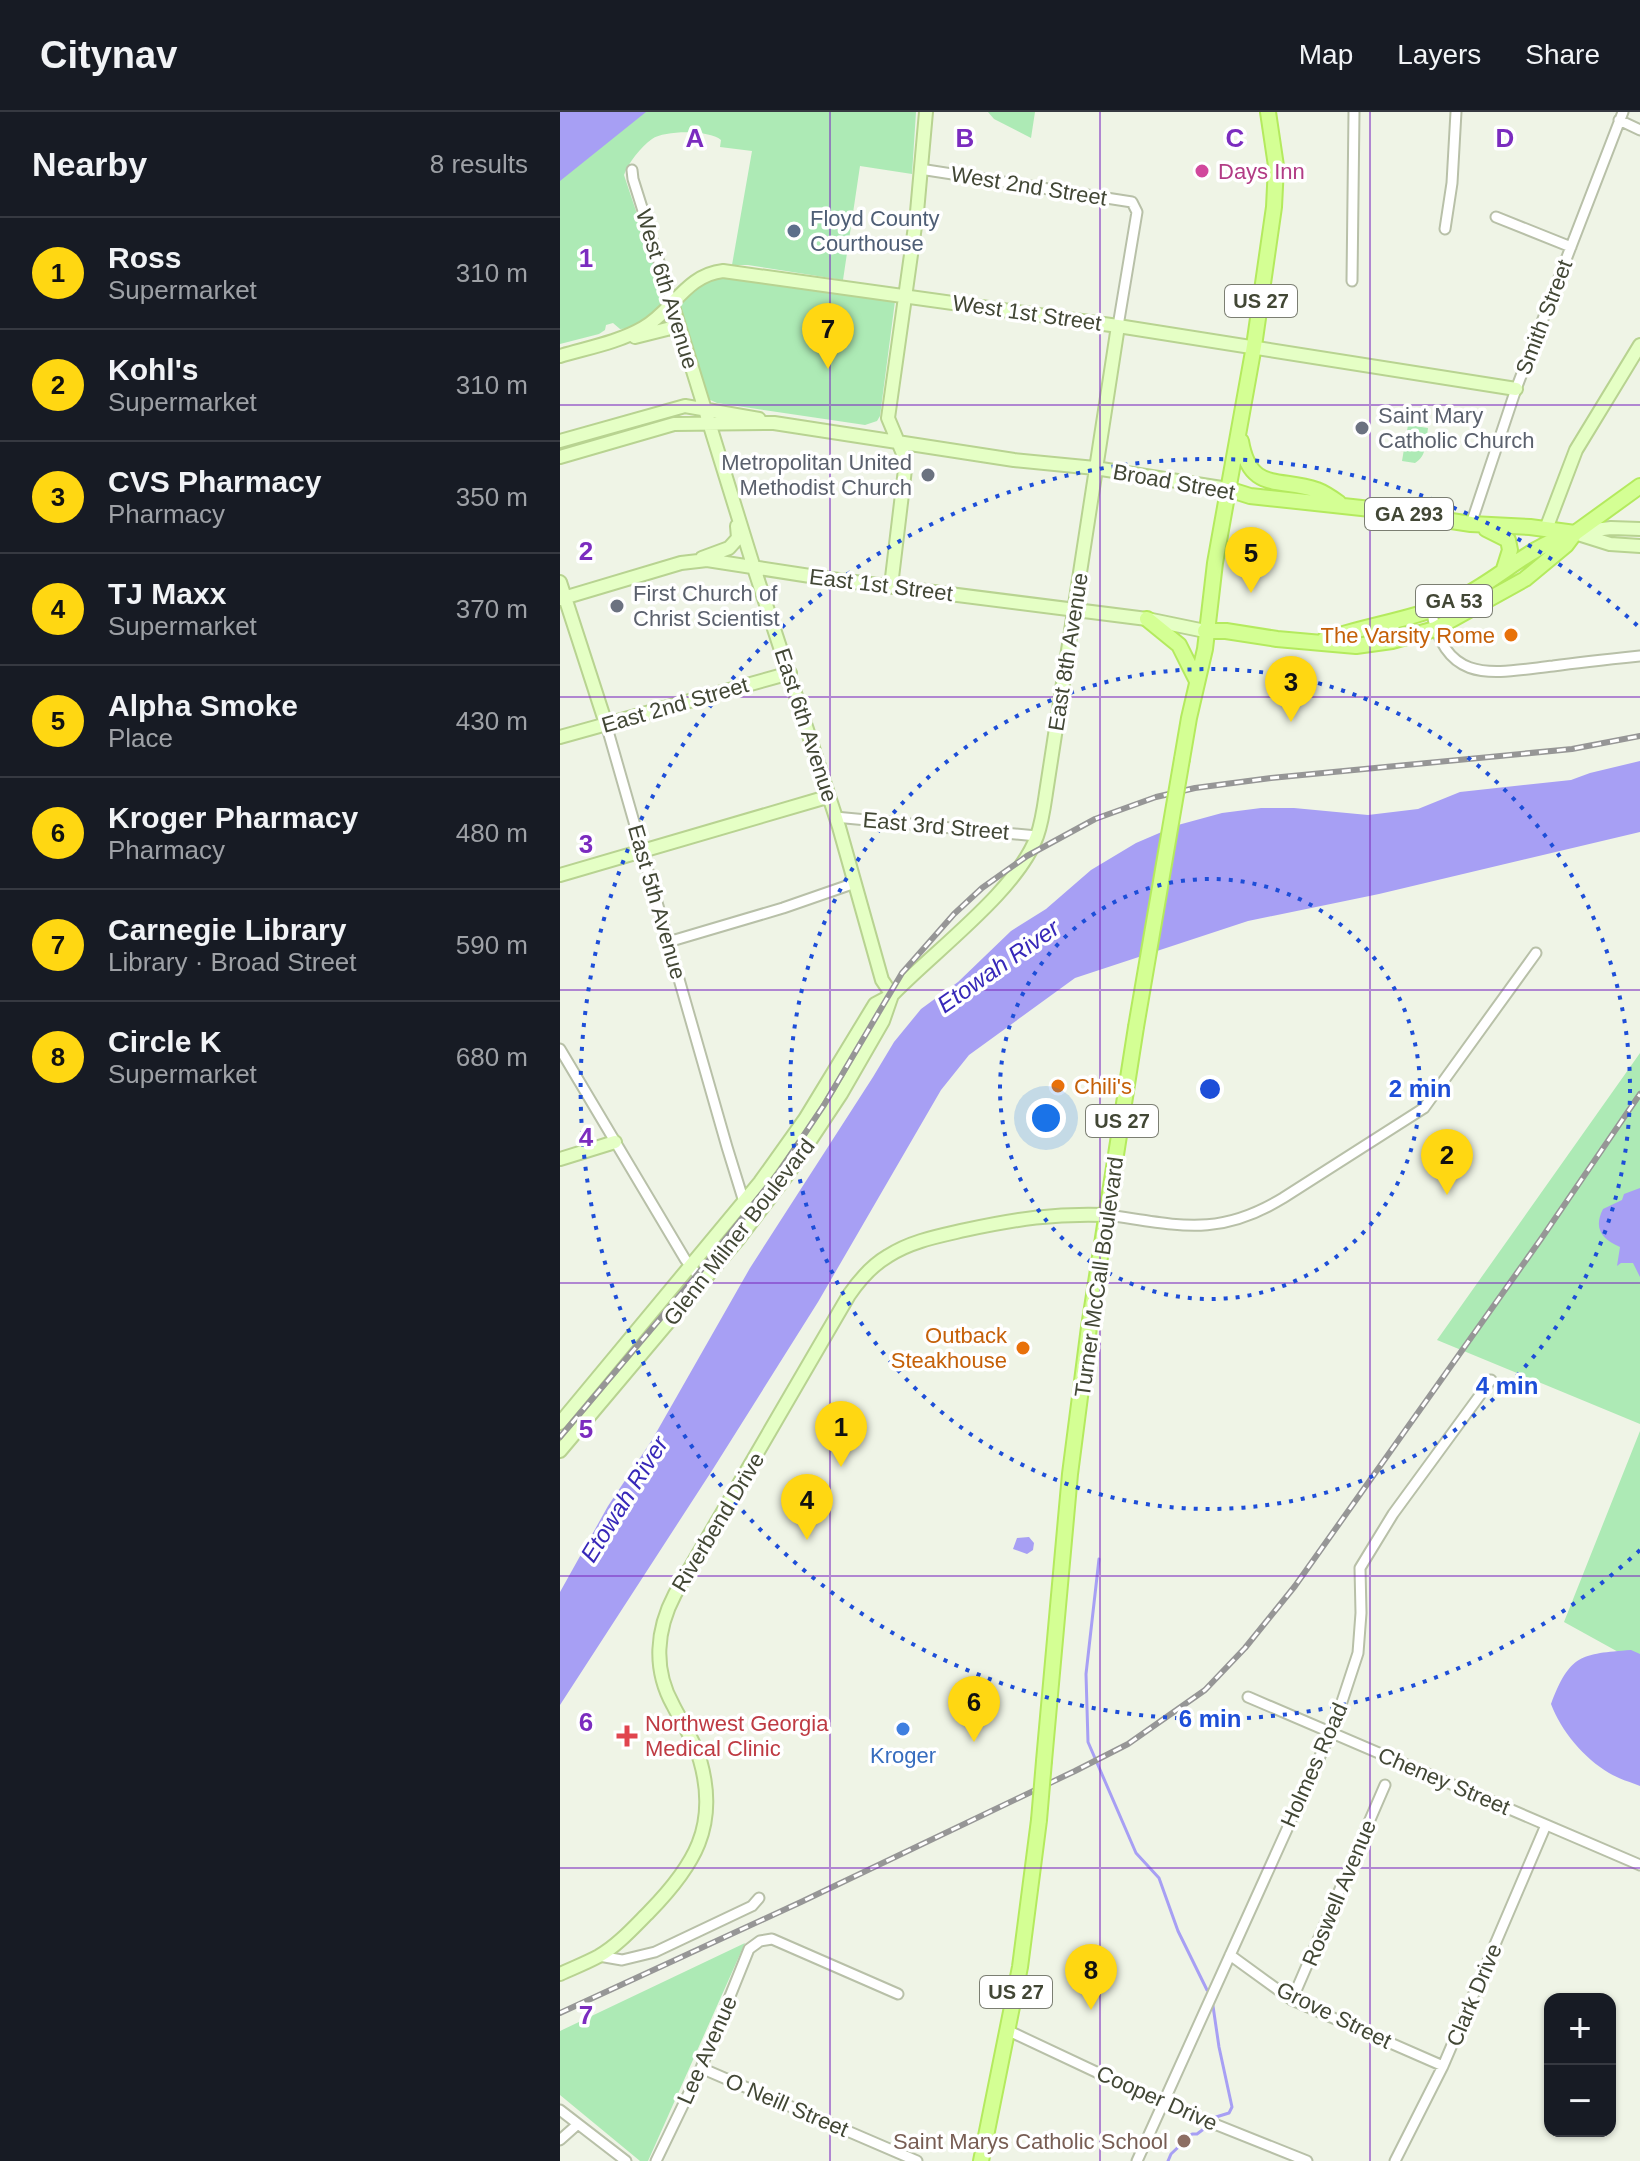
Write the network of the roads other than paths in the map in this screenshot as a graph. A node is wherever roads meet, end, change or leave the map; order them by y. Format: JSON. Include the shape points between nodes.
{"nodes":[{"id":1,"x":926,"y":112,"type":"edge"},
{"id":2,"x":1268,"y":112,"type":"edge"},
{"id":3,"x":1354,"y":112,"type":"edge"},
{"id":4,"x":1456,"y":112,"type":"edge"},
{"id":5,"x":1621,"y":116,"type":"edge"},
{"id":6,"x":1640,"y":130,"type":"edge"},
{"id":7,"x":920,"y":169,"type":"junction"},
{"id":8,"x":632,"y":170,"type":"dead end"},
{"id":9,"x":1496,"y":217,"type":"dead end"},
{"id":10,"x":1445,"y":229,"type":"dead end"},
{"id":11,"x":1571,"y":247,"type":"junction"},
{"id":12,"x":1352,"y":281,"type":"dead end"},
{"id":13,"x":905,"y":295,"type":"junction"},
{"id":14,"x":672,"y":303,"type":"junction"},
{"id":15,"x":1118,"y":326,"type":"junction"},
{"id":16,"x":681,"y":336,"type":"junction"},
{"id":17,"x":620,"y":338,"type":"junction"},
{"id":18,"x":1640,"y":345,"type":"edge"},
{"id":19,"x":1254,"y":346,"type":"junction"},
{"id":20,"x":560,"y":356,"type":"edge"},
{"id":21,"x":1516,"y":389,"type":"junction"},
{"id":22,"x":704,"y":408,"type":"junction"},
{"id":23,"x":774,"y":423,"type":"junction"},
{"id":24,"x":709,"y":424,"type":"junction"},
{"id":25,"x":1240,"y":431,"type":"junction"},
{"id":26,"x":560,"y":441,"type":"edge"},
{"id":27,"x":899,"y":442,"type":"junction"},
{"id":28,"x":560,"y":457,"type":"edge"},
{"id":29,"x":1095,"y":468,"type":"junction"},
{"id":30,"x":1640,"y":486,"type":"edge"},
{"id":31,"x":1228,"y":489,"type":"junction"},
{"id":32,"x":734,"y":499,"type":"junction"},
{"id":33,"x":1347,"y":507,"type":"junction"},
{"id":34,"x":1471,"y":524,"type":"junction"},
{"id":35,"x":1546,"y":529,"type":"junction"},
{"id":36,"x":1640,"y":529,"type":"edge"},
{"id":37,"x":1575,"y":533,"type":"junction"},
{"id":38,"x":1640,"y":546,"type":"edge"},
{"id":39,"x":695,"y":560,"type":"junction"},
{"id":40,"x":754,"y":568,"type":"junction"},
{"id":41,"x":1504,"y":570,"type":"junction"},
{"id":42,"x":560,"y":582,"type":"edge"},
{"id":43,"x":891,"y":586,"type":"junction"},
{"id":44,"x":562,"y":598,"type":"edge"},
{"id":45,"x":1074,"y":610,"type":"junction"},
{"id":46,"x":1431,"y":610,"type":"junction"},
{"id":47,"x":1147,"y":619,"type":"junction"},
{"id":48,"x":1435,"y":629,"type":"junction"},
{"id":49,"x":1205,"y":631,"type":"junction"},
{"id":50,"x":1319,"y":641,"type":"junction"},
{"id":51,"x":1640,"y":656,"type":"edge"},
{"id":52,"x":790,"y":673,"type":"junction"},
{"id":53,"x":1197,"y":681,"type":"junction"},
{"id":54,"x":606,"y":724,"type":"junction"},
{"id":55,"x":560,"y":737,"type":"edge"},
{"id":56,"x":827,"y":797,"type":"junction"},
{"id":57,"x":835,"y":817,"type":"junction"},
{"id":58,"x":1037,"y":836,"type":"junction"},
{"id":59,"x":642,"y":850,"type":"junction"},
{"id":60,"x":560,"y":875,"type":"edge"},
{"id":61,"x":855,"y":883,"type":"junction"},
{"id":62,"x":668,"y":942,"type":"junction"},
{"id":63,"x":1536,"y":953,"type":"dead end"},
{"id":64,"x":892,"y":995,"type":"junction"},
{"id":65,"x":560,"y":1049,"type":"edge"},
{"id":66,"x":615,"y":1142,"type":"junction"},
{"id":67,"x":560,"y":1159,"type":"edge"},
{"id":68,"x":744,"y":1202,"type":"junction"},
{"id":69,"x":1107,"y":1215,"type":"junction"},
{"id":70,"x":753,"y":1221,"type":"junction"},
{"id":71,"x":691,"y":1267,"type":"junction"},
{"id":72,"x":703,"y":1282,"type":"junction"},
{"id":73,"x":1491,"y":1380,"type":"dead end"},
{"id":74,"x":560,"y":1423,"type":"edge"},
{"id":75,"x":560,"y":1451,"type":"edge"},
{"id":76,"x":1248,"y":1697,"type":"dead end"},
{"id":77,"x":1329,"y":1732,"type":"junction"},
{"id":78,"x":1385,"y":1785,"type":"dead end"},
{"id":79,"x":1546,"y":1825,"type":"junction"},
{"id":80,"x":1640,"y":1865,"type":"edge"},
{"id":81,"x":759,"y":1898,"type":"dead end"},
{"id":82,"x":1230,"y":1955,"type":"junction"},
{"id":83,"x":599,"y":1956,"type":"junction"},
{"id":84,"x":560,"y":1974,"type":"edge"},
{"id":85,"x":898,"y":1994,"type":"dead end"},
{"id":86,"x":1292,"y":2000,"type":"junction"},
{"id":87,"x":1009,"y":2031,"type":"junction"},
{"id":88,"x":1443,"y":2066,"type":"junction"},
{"id":89,"x":701,"y":2068,"type":"junction"},
{"id":90,"x":1162,"y":2103,"type":"junction"},
{"id":91,"x":560,"y":2110,"type":"edge"},
{"id":92,"x":578,"y":2124,"type":"junction"},
{"id":93,"x":560,"y":2140,"type":"edge"},
{"id":94,"x":626,"y":2161,"type":"edge"},
{"id":95,"x":656,"y":2161,"type":"edge"},
{"id":96,"x":917,"y":2161,"type":"edge"},
{"id":97,"x":981,"y":2161,"type":"edge"},
{"id":98,"x":1137,"y":2161,"type":"edge"},
{"id":99,"x":1307,"y":2161,"type":"edge"},
{"id":100,"x":1395,"y":2161,"type":"edge"}],
"edges":[{"from":1,"to":7,"type":"street"},
{"from":2,"to":19,"type":"main road","name":"Turner McCall Boulevard","number":"US 27","via":[[1276,166],[1274,207]]},
{"from":3,"to":12,"type":"street"},
{"from":4,"to":10,"type":"street"},
{"from":5,"to":6,"type":"street"},
{"from":5,"to":11,"type":"street","name":"Smith Street"},
{"from":7,"to":13,"type":"street"},
{"from":7,"to":15,"type":"street","name":"West 2nd Street","via":[[1132,202],[1136,206]]},
{"from":8,"to":14,"type":"street","name":"West 6th Avenue"},
{"from":9,"to":11,"type":"street"},
{"from":11,"to":21,"type":"street","name":"Smith Street"},
{"from":13,"to":14,"type":"street","name":"West 1st Street","via":[[723,271],[704,275]]},
{"from":13,"to":15,"type":"street","name":"West 1st Street"},
{"from":13,"to":27,"type":"street","via":[[888,418]]},
{"from":14,"to":16,"type":"street","name":"West 6th Avenue"},
{"from":14,"to":17,"type":"street","name":"West 1st Street","via":[[647,326]]},
{"from":15,"to":19,"type":"street","name":"West 1st Street"},
{"from":15,"to":29,"type":"street","name":"East 8th Avenue"},
{"from":16,"to":17,"type":"street","via":[[671,328]]},
{"from":16,"to":22,"type":"street","name":"West 6th Avenue"},
{"from":17,"to":20,"type":"street","name":"West 1st Street"},
{"from":18,"to":35,"type":"street","via":[[1576,450]]},
{"from":19,"to":21,"type":"street","name":"West 1st Street"},
{"from":19,"to":25,"type":"main road","name":"Turner McCall Boulevard","number":"US 27"},
{"from":21,"to":34,"type":"street","name":"Smith Street"},
{"from":22,"to":23,"type":"street","name":"Broad Street"},
{"from":22,"to":24,"type":"street","name":"East 6th Avenue"},
{"from":22,"to":26,"type":"street","name":"Broad Street","via":[[685,406]]},
{"from":23,"to":24,"type":"street","name":"Broad Street"},
{"from":23,"to":27,"type":"street","name":"Broad Street"},
{"from":24,"to":28,"type":"street","name":"Broad Street","via":[[674,424]]},
{"from":24,"to":32,"type":"street","name":"East 6th Avenue"},
{"from":25,"to":31,"type":"main road","name":"Turner McCall Boulevard","number":"US 27"},
{"from":25,"to":33,"type":"main road","via":[[1244,458],[1260,478],[1318,490]]},
{"from":27,"to":29,"type":"street","name":"Broad Street"},
{"from":27,"to":43,"type":"street","via":[[906,461]]},
{"from":29,"to":31,"type":"street","name":"Broad Street"},
{"from":29,"to":45,"type":"street","name":"East 8th Avenue"},
{"from":30,"to":37,"type":"main road","number":"GA 53"},
{"from":31,"to":33,"type":"main road","name":"Broad Street","number":"GA 293"},
{"from":31,"to":49,"type":"main road","name":"Turner McCall Boulevard","number":"US 27"},
{"from":32,"to":39,"type":"street","via":[[736,541]]},
{"from":32,"to":40,"type":"street","name":"East 6th Avenue"},
{"from":33,"to":34,"type":"main road","name":"Broad Street","number":"GA 293"},
{"from":34,"to":35,"type":"main road","name":"Broad Street","number":"GA 293"},
{"from":34,"to":41,"type":"main road","via":[[1508,540]]},
{"from":35,"to":37,"type":"main road","name":"Broad Street","number":"GA 293"},
{"from":36,"to":37,"type":"street","number":"GA 293"},
{"from":37,"to":38,"type":"street","number":"GA 293"},
{"from":37,"to":41,"type":"main road","number":"GA 53","via":[[1543,544]]},
{"from":37,"to":48,"type":"main road","number":"GA 53","via":[[1525,579]]},
{"from":39,"to":40,"type":"street","name":"East 1st Street"},
{"from":39,"to":44,"type":"street","name":"East 1st Street"},
{"from":40,"to":43,"type":"street","name":"East 1st Street"},
{"from":40,"to":52,"type":"street","name":"East 6th Avenue"},
{"from":41,"to":46,"type":"main road","number":"GA 53","via":[[1482,587]]},
{"from":42,"to":44,"type":"street","name":"East 5th Avenue"},
{"from":43,"to":45,"type":"street","name":"East 1st Street"},
{"from":44,"to":54,"type":"street","name":"East 5th Avenue"},
{"from":45,"to":47,"type":"street","name":"East 1st Street"},
{"from":45,"to":58,"type":"street","name":"East 8th Avenue"},
{"from":46,"to":48,"type":"street"},
{"from":46,"to":50,"type":"main road","number":"GA 53"},
{"from":47,"to":49,"type":"street","name":"East 1st Street"},
{"from":47,"to":53,"type":"main road","via":[[1179,645]]},
{"from":48,"to":50,"type":"main road","number":"GA 53","via":[[1356,646]]},
{"from":48,"to":51,"type":"street","via":[[1450,655],[1479,672]]},
{"from":49,"to":50,"type":"main road","number":"GA 53"},
{"from":49,"to":53,"type":"main road","name":"Turner McCall Boulevard","number":"US 27"},
{"from":52,"to":54,"type":"street","name":"East 2nd Street"},
{"from":52,"to":56,"type":"street","name":"East 6th Avenue"},
{"from":53,"to":69,"type":"main road","name":"Turner McCall Boulevard","number":"US 27","bridge":true},
{"from":54,"to":55,"type":"street","name":"East 2nd Street"},
{"from":54,"to":59,"type":"street","name":"East 5th Avenue"},
{"from":56,"to":57,"type":"street","name":"East 6th Avenue"},
{"from":56,"to":59,"type":"street"},
{"from":57,"to":58,"type":"street","name":"East 3rd Street"},
{"from":57,"to":61,"type":"street","name":"East 6th Avenue"},
{"from":58,"to":64,"type":"street","name":"Glenn Milner Boulevard","via":[[1017,871]]},
{"from":59,"to":60,"type":"street"},
{"from":59,"to":62,"type":"street","name":"East 5th Avenue"},
{"from":61,"to":62,"type":"street"},
{"from":61,"to":64,"type":"street","name":"East 6th Avenue","via":[[882,980]]},
{"from":62,"to":68,"type":"street","name":"East 5th Avenue"},
{"from":63,"to":69,"type":"street","via":[[1424,1108],[1261,1212],[1200,1227]]},
{"from":64,"to":68,"type":"street","name":"Glenn Milner Boulevard","via":[[875,1004],[805,1119]]},
{"from":64,"to":70,"type":"street","name":"Glenn Milner Boulevard","via":[[841,1094]]},
{"from":65,"to":66,"type":"street"},
{"from":66,"to":67,"type":"street"},
{"from":66,"to":71,"type":"street"},
{"from":68,"to":70,"type":"street","name":"East 5th Avenue"},
{"from":68,"to":71,"type":"street","name":"Glenn Milner Boulevard"},
{"from":69,"to":83,"type":"street","name":"Riverbend Drive","via":[[1045,1215],[919,1242],[880,1262],[849,1295],[666,1611],[658,1655],[661,1678],[700,1758],[707,1793],[704,1830],[692,1861],[668,1893]]},
{"from":69,"to":87,"type":"main road","name":"Turner McCall Boulevard","number":"US 27","bridge":true,"via":[[1072,1462],[1039,1820]]},
{"from":70,"to":72,"type":"street","name":"Glenn Milner Boulevard"},
{"from":71,"to":72,"type":"street"},
{"from":71,"to":74,"type":"street","name":"Glenn Milner Boulevard"},
{"from":72,"to":75,"type":"street","name":"Glenn Milner Boulevard"},
{"from":73,"to":77,"type":"street","name":"Holmes Road","via":[[1360,1568],[1358,1653]]},
{"from":76,"to":77,"type":"street","name":"Cheney Street"},
{"from":77,"to":79,"type":"street","name":"Cheney Street"},
{"from":77,"to":82,"type":"street","name":"Holmes Road"},
{"from":78,"to":86,"type":"street","name":"Roswell Avenue"},
{"from":79,"to":80,"type":"street","name":"Cheney Street"},
{"from":79,"to":88,"type":"street","name":"Clark Drive"},
{"from":81,"to":83,"type":"street","via":[[655,1952],[622,1960]]},
{"from":82,"to":86,"type":"street","name":"Grove Street"},
{"from":82,"to":90,"type":"street","name":"Holmes Road"},
{"from":83,"to":84,"type":"street","name":"Riverbend Drive"},
{"from":85,"to":89,"type":"street","name":"Lee Avenue","via":[[772,1939],[760,1941],[749,1949]]},
{"from":86,"to":88,"type":"street","name":"Grove Street"},
{"from":87,"to":90,"type":"street","name":"Cooper Drive"},
{"from":87,"to":97,"type":"main road","name":"Turner McCall Boulevard","number":"US 27"},
{"from":88,"to":100,"type":"street","name":"Clark Drive"},
{"from":89,"to":95,"type":"street","name":"Lee Avenue"},
{"from":89,"to":96,"type":"street","name":"O Neill Street"},
{"from":90,"to":98,"type":"street","name":"Holmes Road"},
{"from":90,"to":99,"type":"street","name":"Cooper Drive"},
{"from":91,"to":92,"type":"street"},
{"from":92,"to":93,"type":"street"},
{"from":92,"to":94,"type":"street"}]}
